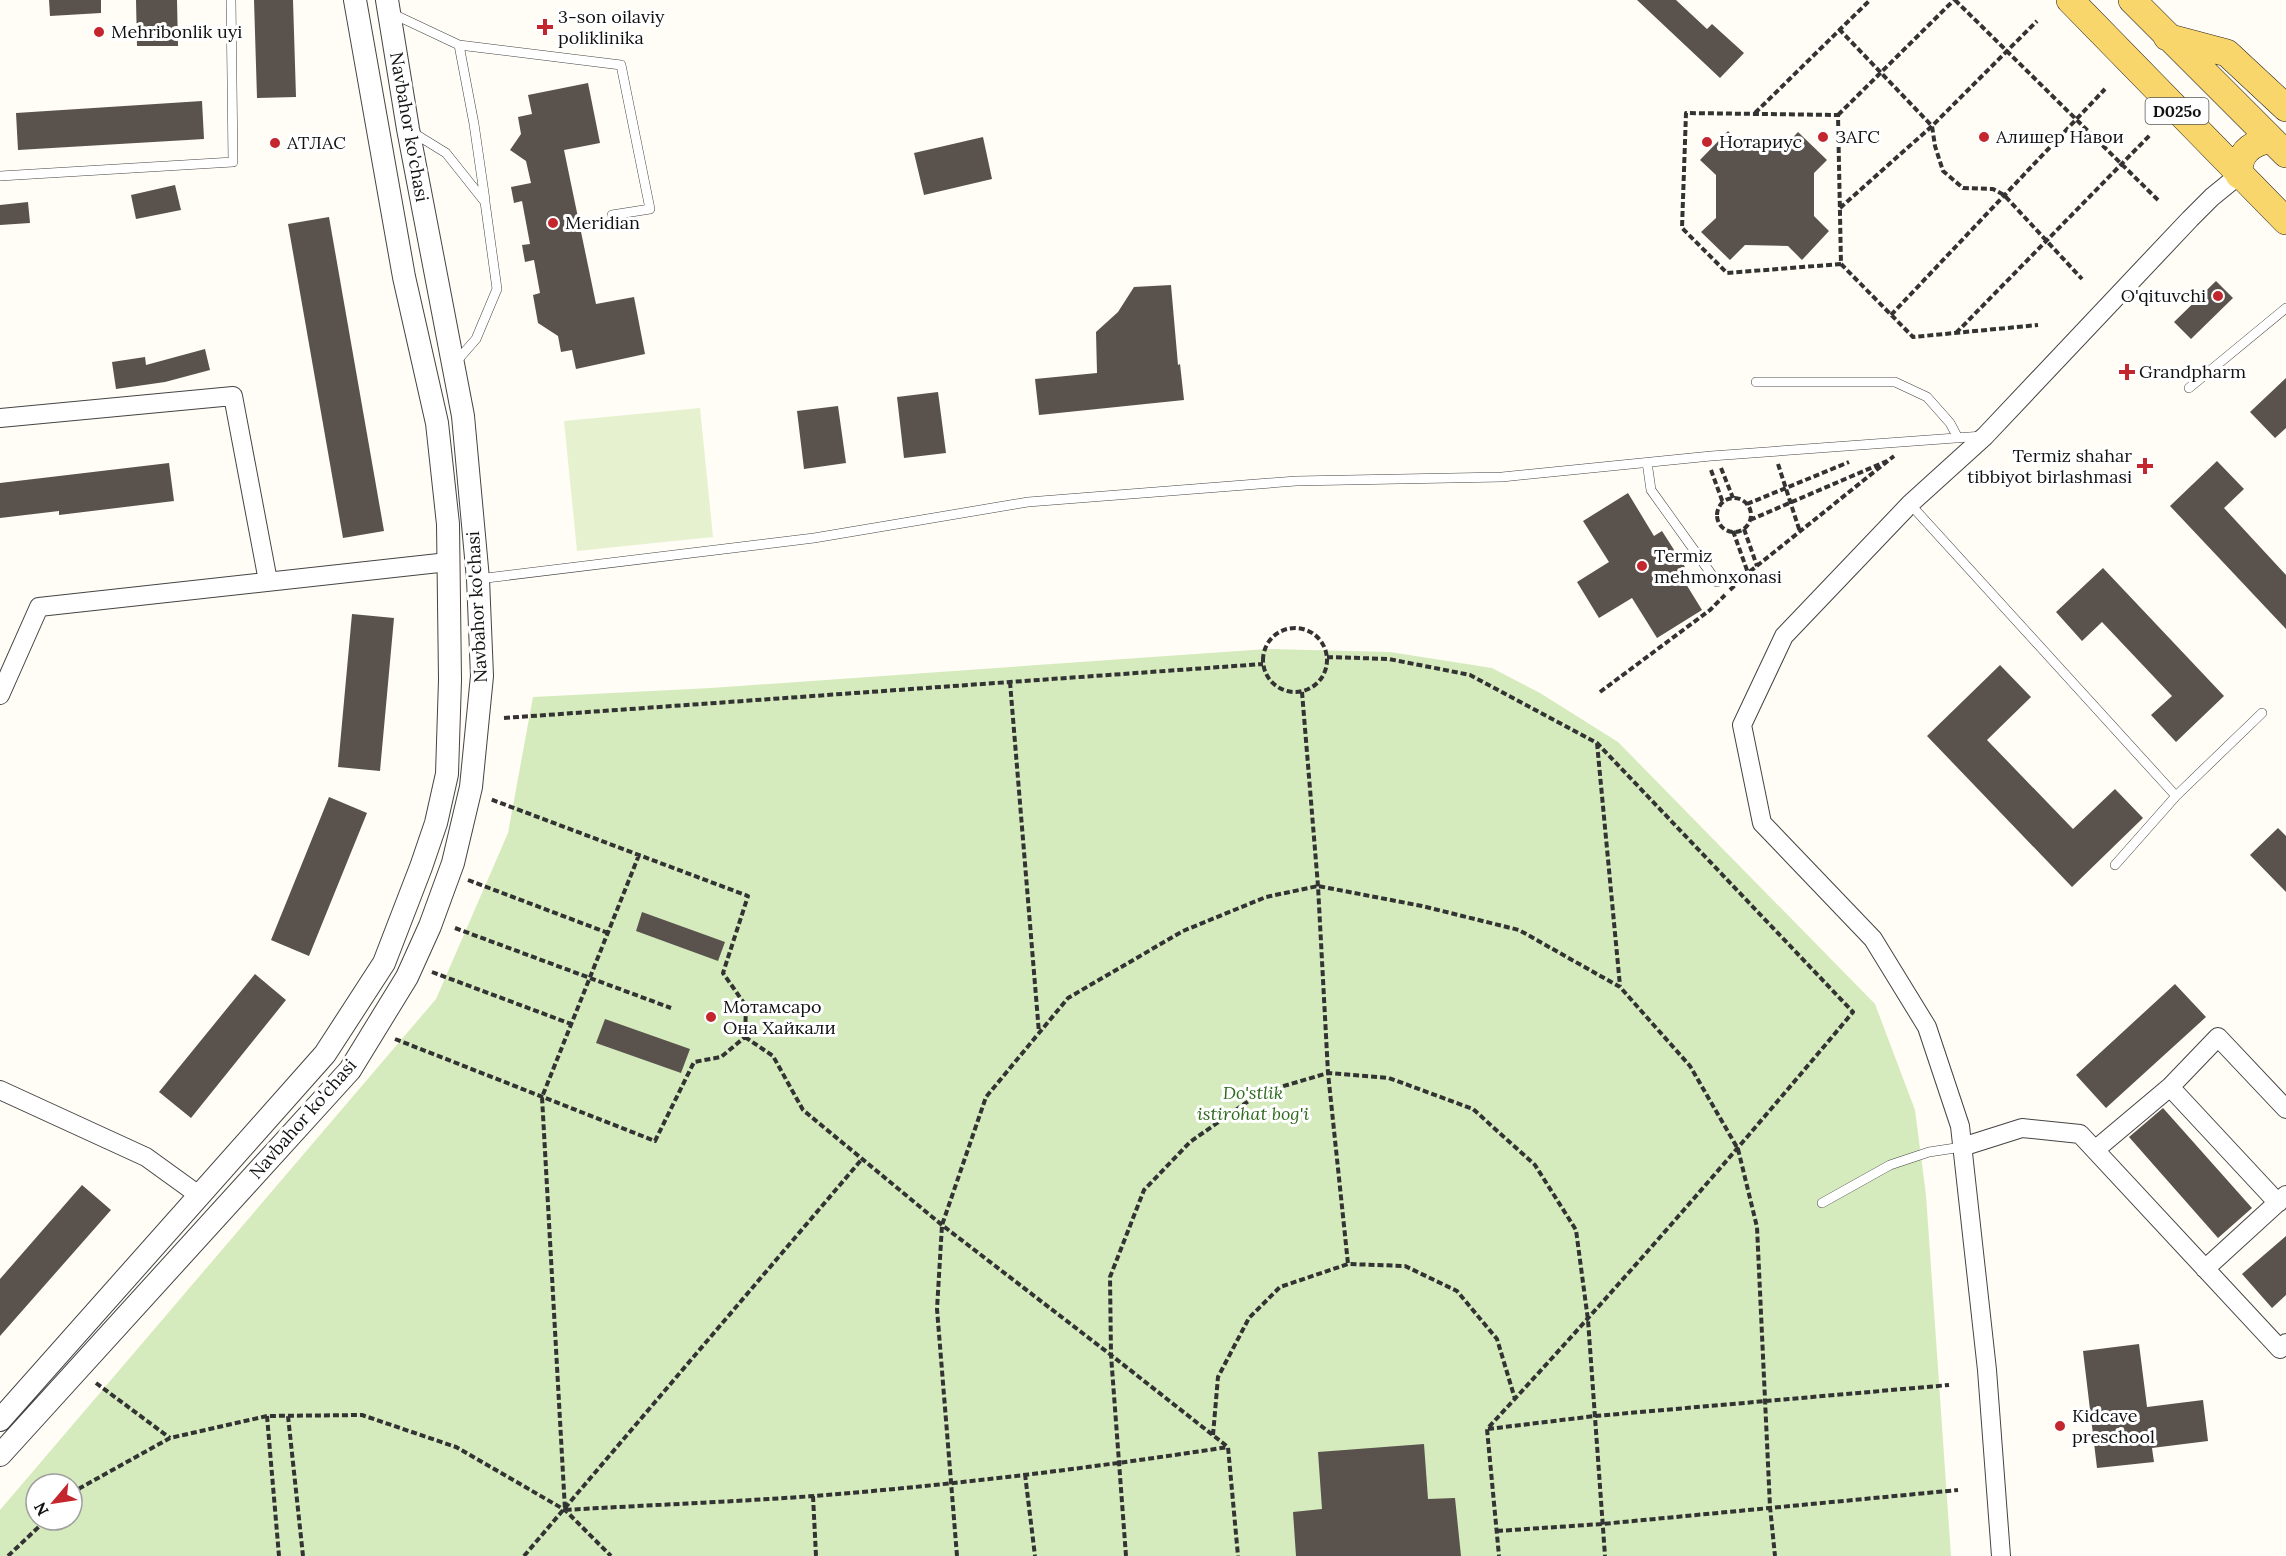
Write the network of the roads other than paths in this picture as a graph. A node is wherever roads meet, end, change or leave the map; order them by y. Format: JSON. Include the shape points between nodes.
{"nodes":[{"id":1,"x":231,"y":0,"type":"edge"},
{"id":2,"x":355,"y":0,"type":"edge"},
{"id":3,"x":2070,"y":0,"type":"edge"},
{"id":4,"x":2132,"y":0,"type":"edge"},
{"id":5,"x":388,"y":6,"type":"edge"},
{"id":6,"x":2167,"y":37,"type":"junction"},
{"id":7,"x":459,"y":45,"type":"junction"},
{"id":8,"x":2286,"y":108,"type":"edge"},
{"id":9,"x":408,"y":129,"type":"junction"},
{"id":10,"x":2278,"y":147,"type":"edge"},
{"id":11,"x":2239,"y":175,"type":"junction"},
{"id":12,"x":0,"y":176,"type":"edge"},
{"id":13,"x":485,"y":202,"type":"junction"},
{"id":14,"x":612,"y":215,"type":"dead end"},
{"id":15,"x":2286,"y":221,"type":"edge"},
{"id":16,"x":2286,"y":308,"type":"edge"},
{"id":17,"x":454,"y":365,"type":"junction"},
{"id":18,"x":1756,"y":382,"type":"dead end"},
{"id":19,"x":2190,"y":388,"type":"dead end"},
{"id":20,"x":0,"y":418,"type":"edge"},
{"id":21,"x":1985,"y":436,"type":"junction"},
{"id":22,"x":1958,"y":438,"type":"junction"},
{"id":23,"x":1647,"y":462,"type":"junction"},
{"id":24,"x":1910,"y":504,"type":"junction"},
{"id":25,"x":473,"y":522,"type":"junction"},
{"id":26,"x":448,"y":524,"type":"junction"},
{"id":27,"x":448,"y":562,"type":"junction"},
{"id":28,"x":478,"y":579,"type":"junction"},
{"id":29,"x":268,"y":581,"type":"junction"},
{"id":30,"x":1716,"y":582,"type":"dead end"},
{"id":31,"x":0,"y":695,"type":"edge"},
{"id":32,"x":2262,"y":714,"type":"dead end"},
{"id":33,"x":2176,"y":796,"type":"junction"},
{"id":34,"x":2115,"y":865,"type":"dead end"},
{"id":35,"x":2170,"y":1087,"type":"junction"},
{"id":36,"x":0,"y":1090,"type":"edge"},
{"id":37,"x":2286,"y":1109,"type":"edge"},
{"id":38,"x":1962,"y":1147,"type":"junction"},
{"id":39,"x":2095,"y":1150,"type":"junction"},
{"id":40,"x":200,"y":1196,"type":"junction"},
{"id":41,"x":2282,"y":1199,"type":"edge"},
{"id":42,"x":1822,"y":1203,"type":"dead end"},
{"id":43,"x":2205,"y":1269,"type":"junction"},
{"id":44,"x":2284,"y":1349,"type":"edge"},
{"id":45,"x":0,"y":1420,"type":"edge"},
{"id":46,"x":0,"y":1455,"type":"edge"},
{"id":47,"x":2001,"y":1556,"type":"edge"}],
"edges":[{"from":1,"to":12,"type":"lane","via":[[233,162]]},
{"from":2,"to":26,"type":"street","name":"Navbahor ko'chasi","via":[[404,277],[437,423]]},
{"from":3,"to":11,"type":"main road","number":"D025o"},
{"from":4,"to":6,"type":"main road","number":"D025o"},
{"from":5,"to":7,"type":"lane"},
{"from":5,"to":9,"type":"street","name":"Navbahor ko'chasi"},
{"from":6,"to":8,"type":"main road","via":[[2227,53]]},
{"from":6,"to":10,"type":"main road","number":"D025o"},
{"from":7,"to":13,"type":"lane"},
{"from":7,"to":14,"type":"lane","via":[[621,65],[650,209]]},
{"from":9,"to":13,"type":"lane","via":[[446,153]]},
{"from":9,"to":17,"type":"street","name":"Navbahor ko'chasi"},
{"from":10,"to":11,"type":"main road","via":[[2256,143],[2247,149],[2238,166]]},
{"from":11,"to":15,"type":"main road","number":"D025o"},
{"from":11,"to":21,"type":"street","via":[[2190,219]]},
{"from":13,"to":17,"type":"lane","via":[[497,289],[476,339]]},
{"from":16,"to":19,"type":"lane"},
{"from":17,"to":25,"type":"street","name":"Navbahor ko'chasi"},
{"from":18,"to":22,"type":"lane","via":[[1895,382],[1927,397]]},
{"from":20,"to":29,"type":"street","via":[[233,396]]},
{"from":21,"to":22,"type":"lane"},
{"from":21,"to":24,"type":"street"},
{"from":22,"to":23,"type":"lane"},
{"from":23,"to":28,"type":"lane","via":[[1502,477],[1296,481],[1028,502],[814,538]]},
{"from":23,"to":30,"type":"lane","via":[[1651,490]]},
{"from":24,"to":33,"type":"lane"},
{"from":24,"to":38,"type":"street","via":[[1784,636],[1743,725],[1762,823],[1873,939],[1927,1027],[1960,1126]]},
{"from":25,"to":26,"type":"street"},
{"from":25,"to":28,"type":"street","name":"Navbahor ko'chasi"},
{"from":26,"to":27,"type":"street","name":"Navbahor ko'chasi"},
{"from":27,"to":29,"type":"street"},
{"from":27,"to":40,"type":"street","name":"Navbahor ko'chasi","via":[[447,774],[436,823],[384,963],[325,1054]]},
{"from":28,"to":46,"type":"street","name":"Navbahor ko'chasi","via":[[482,676],[471,787],[453,863],[407,977],[350,1070]]},
{"from":29,"to":31,"type":"street","via":[[39,607]]},
{"from":32,"to":33,"type":"lane"},
{"from":33,"to":34,"type":"lane"},
{"from":35,"to":37,"type":"street","via":[[2218,1037]]},
{"from":35,"to":39,"type":"street"},
{"from":35,"to":41,"type":"street"},
{"from":36,"to":40,"type":"street","via":[[146,1157]]},
{"from":38,"to":39,"type":"street","via":[[2022,1128],[2080,1134]]},
{"from":38,"to":42,"type":"lane","via":[[1929,1152],[1890,1165]]},
{"from":38,"to":47,"type":"street","via":[[1987,1370]]},
{"from":39,"to":43,"type":"street"},
{"from":40,"to":45,"type":"street","name":"Navbahor ko'chasi"},
{"from":41,"to":43,"type":"street"},
{"from":43,"to":44,"type":"street"}]}
